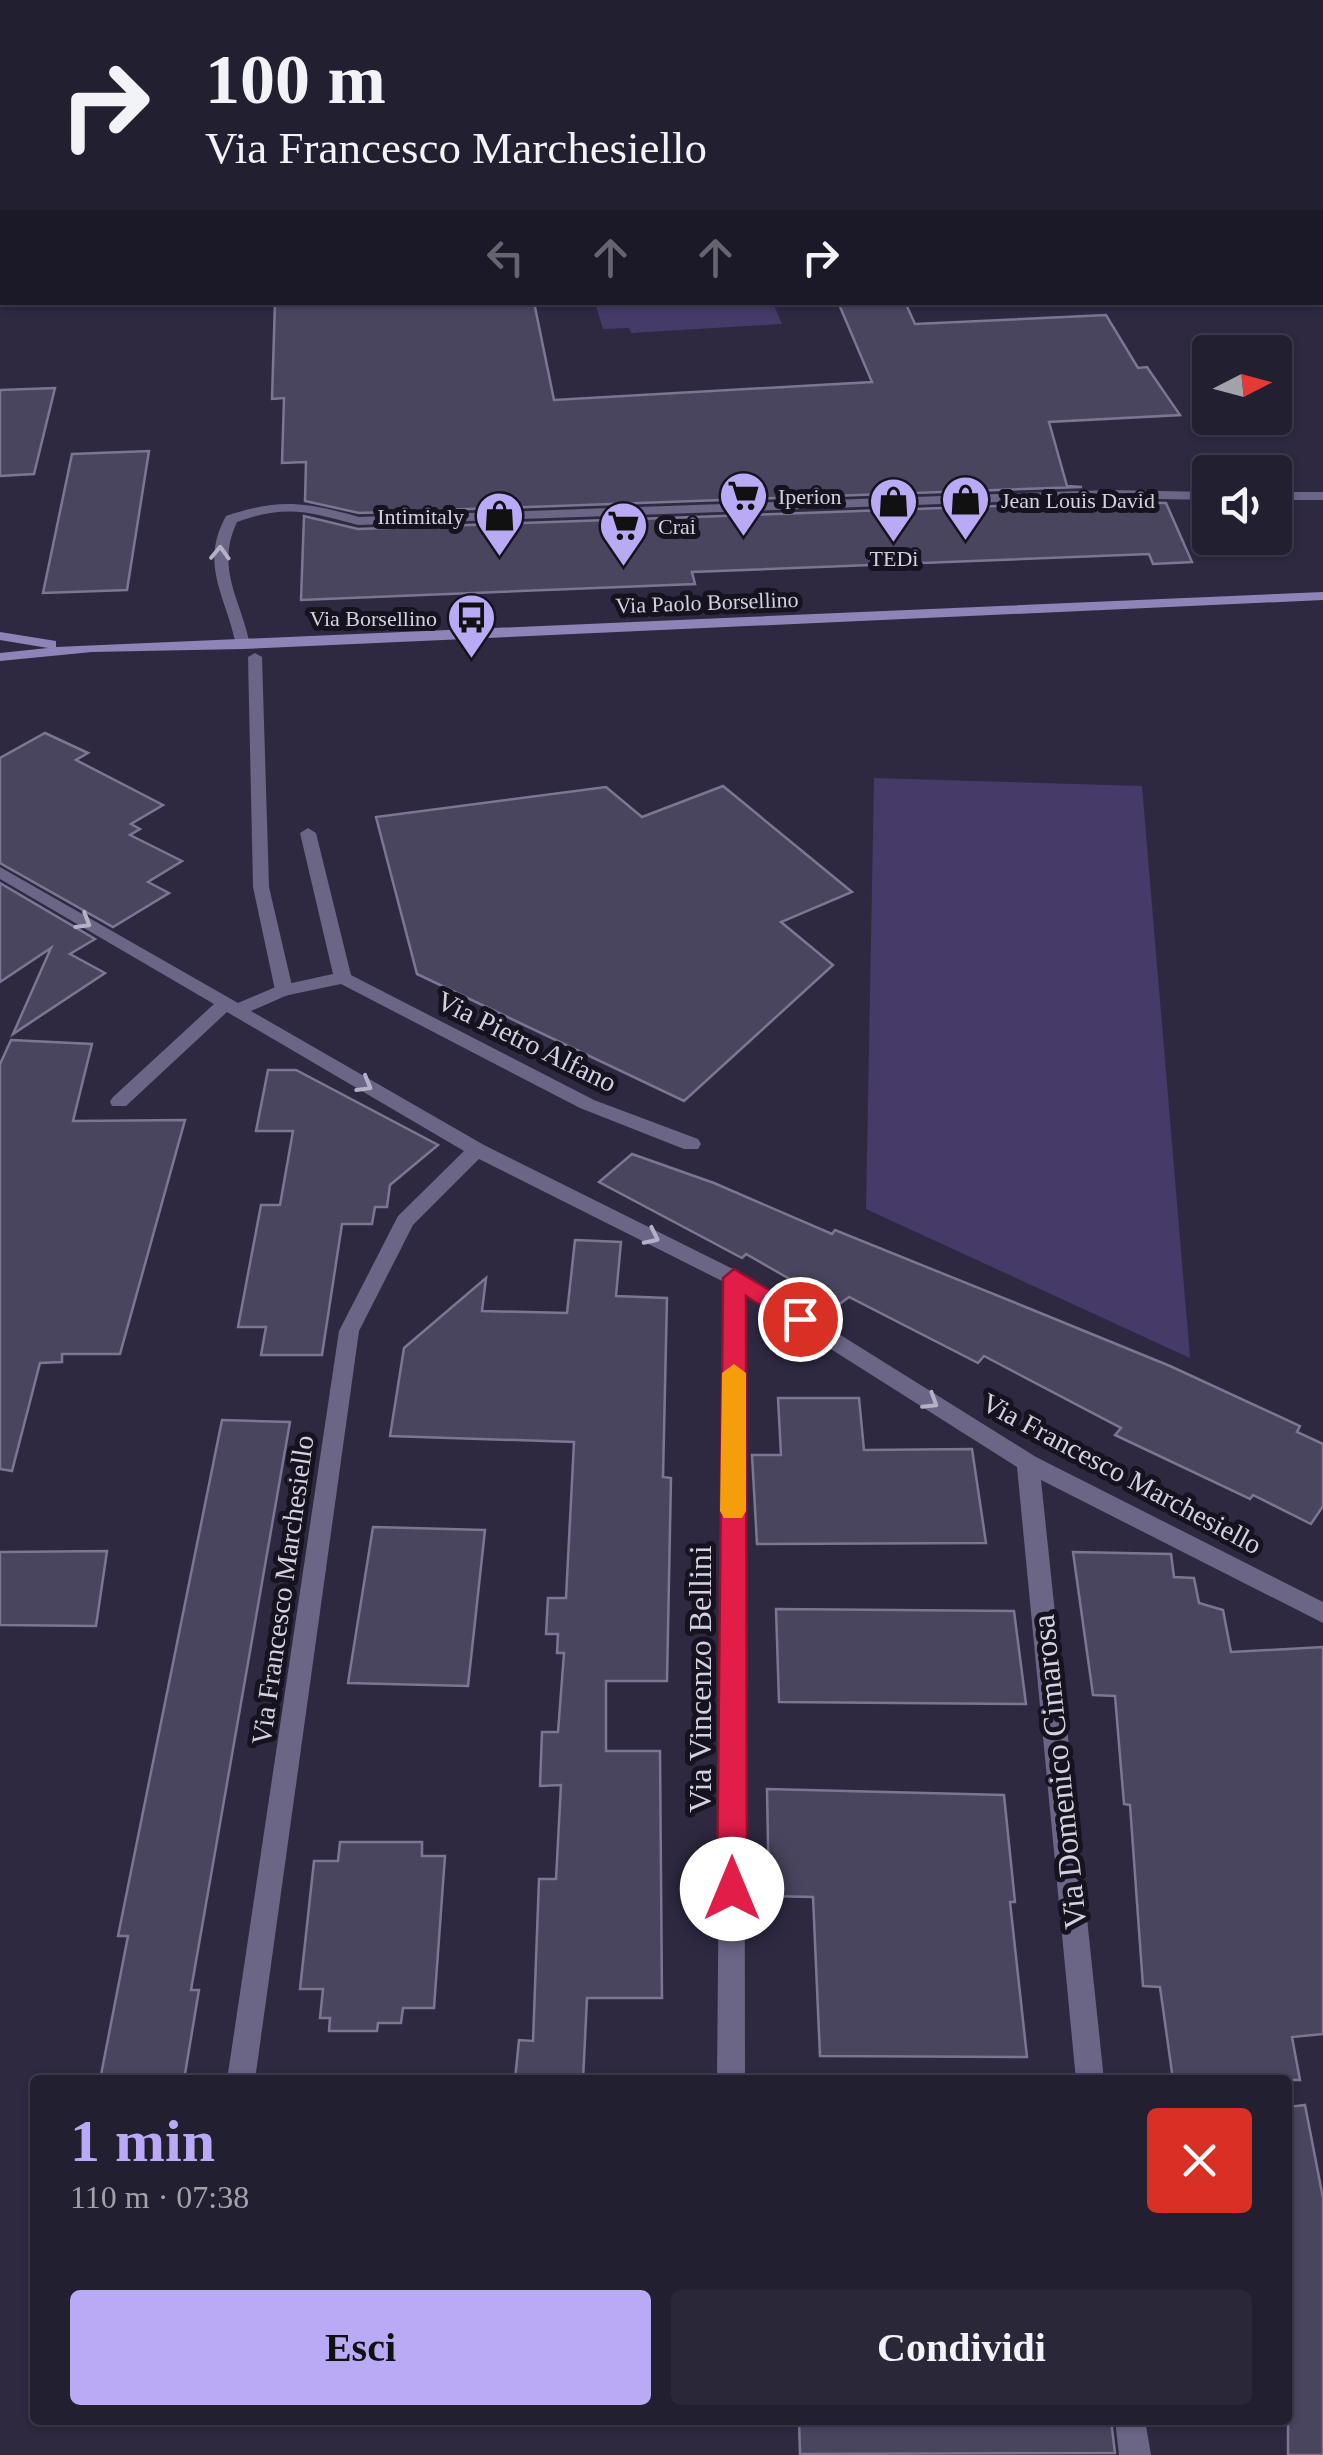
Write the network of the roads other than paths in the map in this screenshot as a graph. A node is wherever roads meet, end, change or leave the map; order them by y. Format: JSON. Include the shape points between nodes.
{"nodes":[{"id":1,"x":1192,"y":496,"type":"edge"},
{"id":2,"x":1292,"y":496,"type":"edge"},
{"id":3,"x":1323,"y":496,"type":"edge"},
{"id":4,"x":1323,"y":596,"type":"edge"},
{"id":5,"x":0,"y":636,"type":"edge"},
{"id":6,"x":92,"y":648,"type":"junction"},
{"id":7,"x":249,"y":651,"type":"junction"},
{"id":8,"x":0,"y":657,"type":"edge"},
{"id":9,"x":308,"y":833,"type":"dead end"},
{"id":10,"x":0,"y":872,"type":"edge"},
{"id":11,"x":343,"y":978,"type":"junction"},
{"id":12,"x":284,"y":990,"type":"junction"},
{"id":13,"x":223,"y":1010,"type":"junction"},
{"id":14,"x":118,"y":1102,"type":"dead end"},
{"id":15,"x":692,"y":1144,"type":"dead end"},
{"id":16,"x":476,"y":1150,"type":"junction"},
{"id":17,"x":734,"y":1278,"type":"junction"},
{"id":18,"x":1028,"y":1464,"type":"junction"},
{"id":19,"x":1323,"y":1612,"type":"edge"},
{"id":20,"x":242,"y":2075,"type":"edge"},
{"id":21,"x":731,"y":2075,"type":"edge"},
{"id":22,"x":1089,"y":2075,"type":"edge"},
{"id":23,"x":1131,"y":2425,"type":"edge"},
{"id":24,"x":1135,"y":2455,"type":"edge"}],
"edges":[{"from":7,"to":1,"type":"street","one_way":true,"via":[[240,615],[220,581],[219,540],[230,519],[266,506],[308,506],[358,521]]},
{"from":2,"to":3,"type":"street"},
{"from":4,"to":7,"type":"main road","name":"Via Paolo Borsellino"},
{"from":5,"to":6,"type":"main road","name":"Via Paolo Borsellino"},
{"from":6,"to":7,"type":"main road","name":"Via Paolo Borsellino"},
{"from":6,"to":8,"type":"main road","name":"Via Paolo Borsellino"},
{"from":7,"to":12,"type":"street","via":[[261,887]]},
{"from":9,"to":11,"type":"street"},
{"from":10,"to":13,"type":"street","name":"Via Francesco Marchesiello","one_way":true},
{"from":11,"to":12,"type":"street"},
{"from":11,"to":15,"type":"street","name":"Via Pietro Alfano","via":[[587,1104]]},
{"from":12,"to":13,"type":"street"},
{"from":13,"to":14,"type":"street"},
{"from":13,"to":16,"type":"street","name":"Via Francesco Marchesiello","one_way":true},
{"from":16,"to":17,"type":"street","name":"Via Francesco Marchesiello","one_way":true},
{"from":16,"to":20,"type":"street","name":"Via Francesco Marchesiello","via":[[405,1220],[350,1331]]},
{"from":17,"to":18,"type":"street","name":"Via Francesco Marchesiello","one_way":true},
{"from":17,"to":21,"type":"street","name":"Via Vincenzo Bellini"},
{"from":18,"to":19,"type":"street","name":"Via Francesco Marchesiello"},
{"from":18,"to":22,"type":"street","name":"Via Domenico Cimarosa"},
{"from":23,"to":24,"type":"street"}]}
